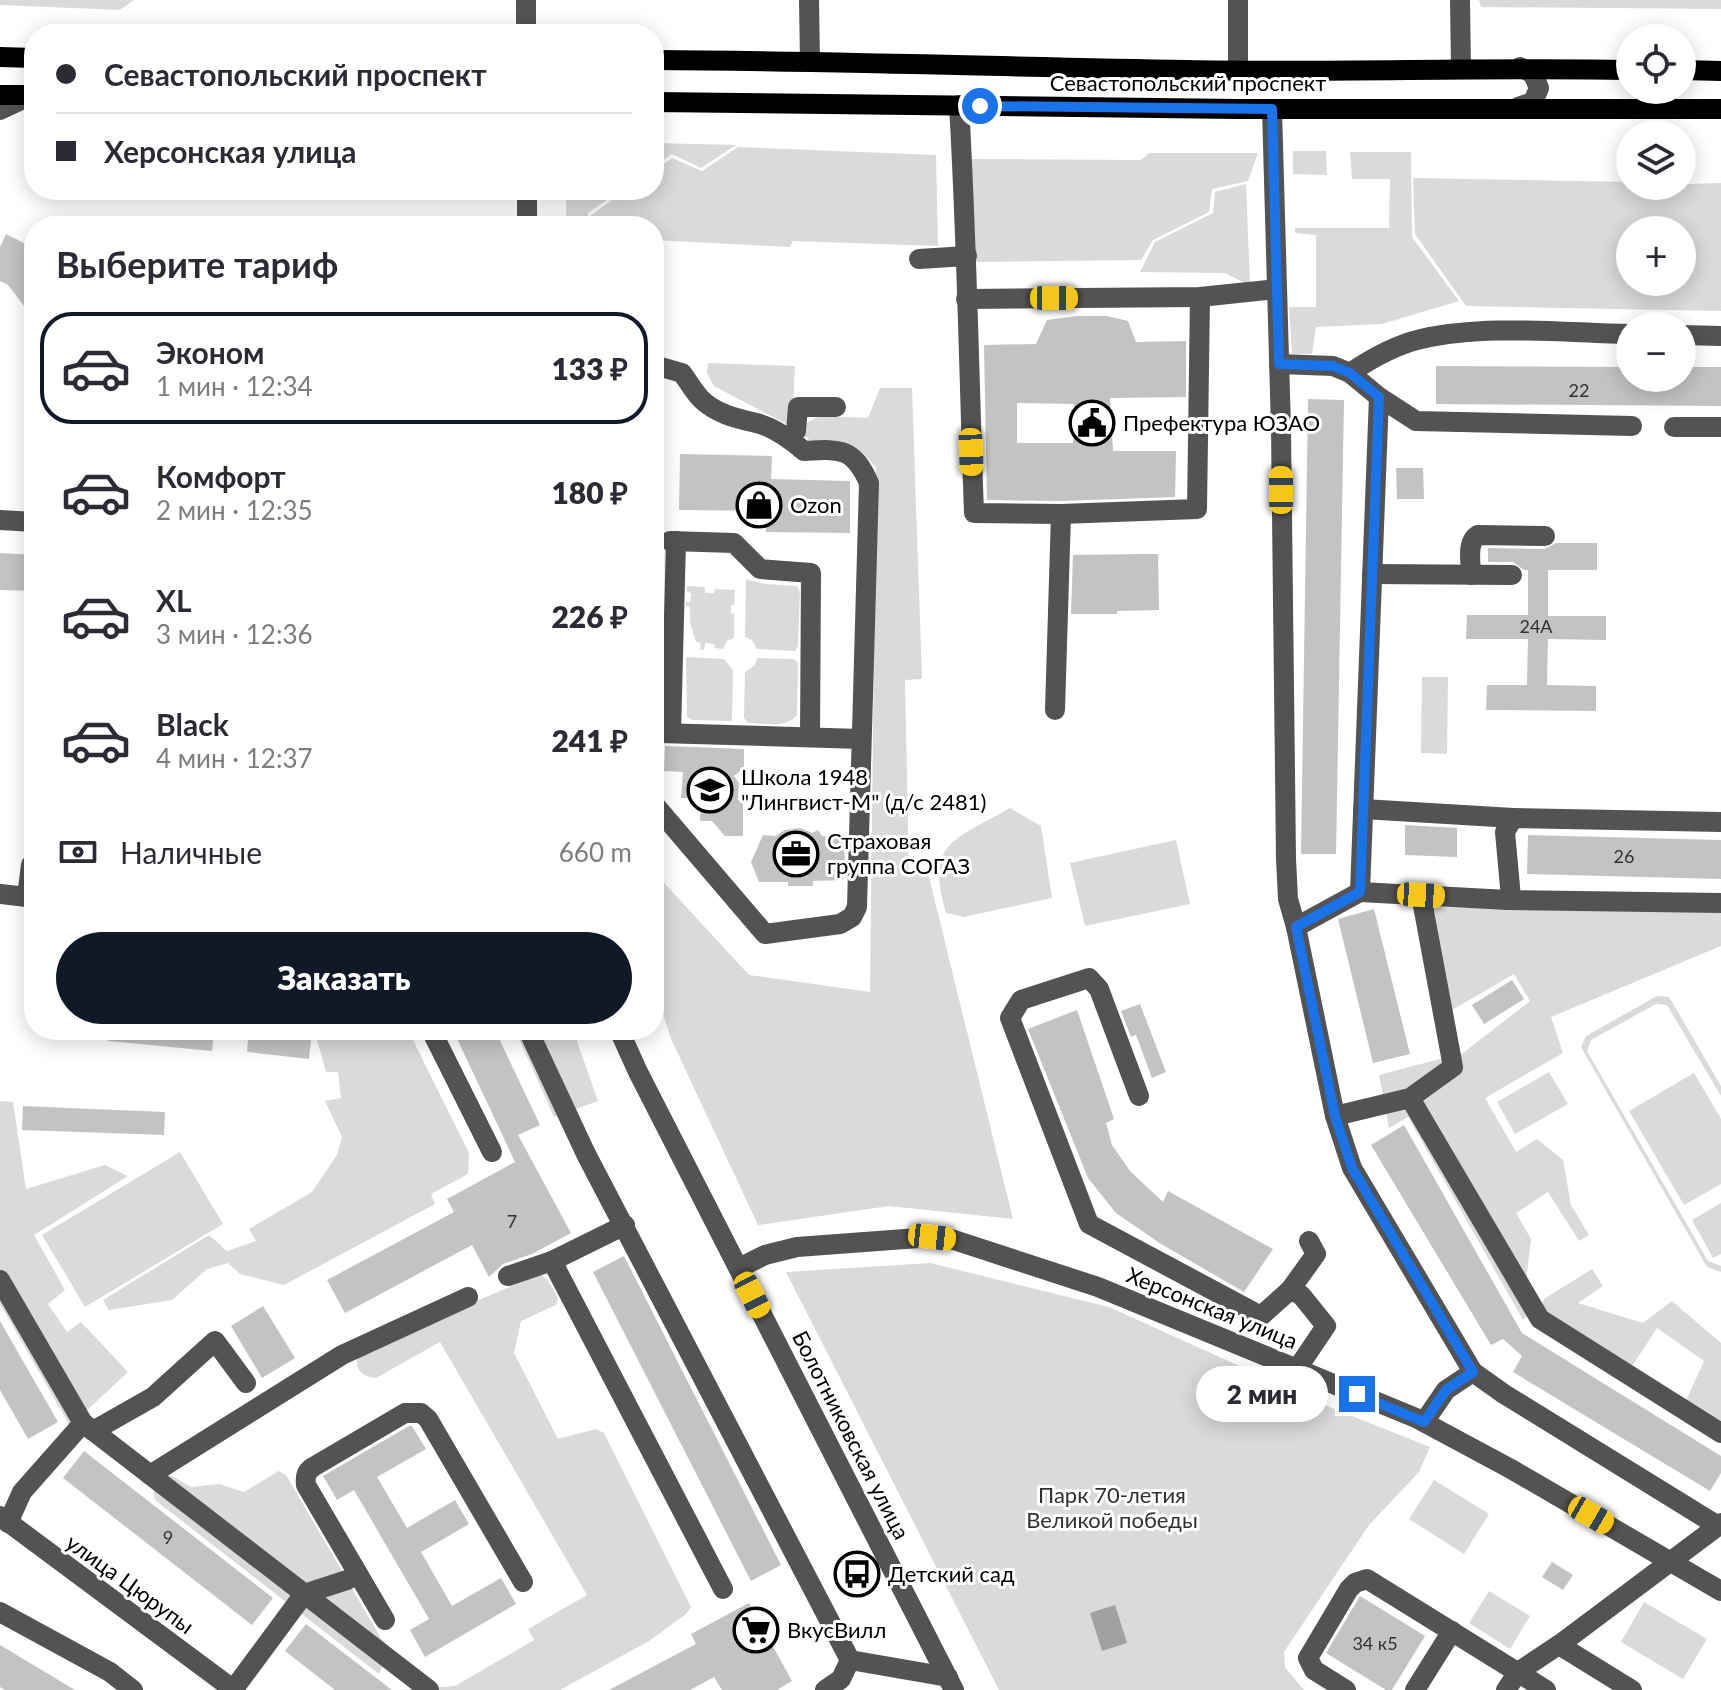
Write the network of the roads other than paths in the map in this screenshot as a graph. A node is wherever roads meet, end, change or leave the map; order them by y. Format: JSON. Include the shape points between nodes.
{"nodes":[{"id":1,"x":526,"y":0,"type":"edge"},
{"id":2,"x":809,"y":0,"type":"edge"},
{"id":3,"x":1238,"y":0,"type":"edge"},
{"id":4,"x":1460,"y":0,"type":"edge"},
{"id":5,"x":526,"y":24,"type":"edge"},
{"id":6,"x":0,"y":57,"type":"edge"},
{"id":7,"x":24,"y":58,"type":"edge"},
{"id":8,"x":664,"y":60,"type":"edge"},
{"id":9,"x":810,"y":61,"type":"junction"},
{"id":10,"x":1520,"y":67,"type":"junction"},
{"id":11,"x":1461,"y":68,"type":"junction"},
{"id":12,"x":1616,"y":70,"type":"edge"},
{"id":13,"x":1696,"y":70,"type":"edge"},
{"id":14,"x":1238,"y":71,"type":"junction"},
{"id":15,"x":1721,"y":71,"type":"edge"},
{"id":16,"x":0,"y":95,"type":"edge"},
{"id":17,"x":24,"y":95,"type":"edge"},
{"id":18,"x":24,"y":99,"type":"edge"},
{"id":19,"x":664,"y":102,"type":"edge"},
{"id":20,"x":959,"y":105,"type":"junction"},
{"id":21,"x":1518,"y":107,"type":"junction"},
{"id":22,"x":1272,"y":109,"type":"junction"},
{"id":23,"x":1721,"y":109,"type":"edge"},
{"id":24,"x":0,"y":110,"type":"edge"},
{"id":25,"x":967,"y":256,"type":"junction"},
{"id":26,"x":919,"y":259,"type":"dead end"},
{"id":27,"x":1277,"y":289,"type":"junction"},
{"id":28,"x":1200,"y":297,"type":"junction"},
{"id":29,"x":966,"y":299,"type":"junction"},
{"id":30,"x":1616,"y":334,"type":"edge"},
{"id":31,"x":1696,"y":335,"type":"edge"},
{"id":32,"x":1721,"y":336,"type":"edge"},
{"id":33,"x":1279,"y":364,"type":"junction"},
{"id":34,"x":664,"y":368,"type":"edge"},
{"id":35,"x":1350,"y":373,"type":"junction"},
{"id":36,"x":1379,"y":397,"type":"junction"},
{"id":37,"x":836,"y":407,"type":"dead end"},
{"id":38,"x":1632,"y":426,"type":"dead end"},
{"id":39,"x":1674,"y":427,"type":"dead end"},
{"id":40,"x":1721,"y":427,"type":"edge"},
{"id":41,"x":787,"y":437,"type":"junction"},
{"id":42,"x":1061,"y":514,"type":"junction"},
{"id":43,"x":0,"y":520,"type":"edge"},
{"id":44,"x":24,"y":521,"type":"edge"},
{"id":45,"x":1545,"y":536,"type":"dead end"},
{"id":46,"x":1372,"y":574,"type":"junction"},
{"id":47,"x":1471,"y":575,"type":"junction"},
{"id":48,"x":1512,"y":575,"type":"dead end"},
{"id":49,"x":1055,"y":710,"type":"dead end"},
{"id":50,"x":810,"y":737,"type":"junction"},
{"id":51,"x":861,"y":739,"type":"junction"},
{"id":52,"x":1363,"y":809,"type":"junction"},
{"id":53,"x":664,"y":816,"type":"edge"},
{"id":54,"x":1513,"y":818,"type":"junction"},
{"id":55,"x":1721,"y":822,"type":"edge"},
{"id":56,"x":1360,"y":892,"type":"junction"},
{"id":57,"x":0,"y":894,"type":"edge"},
{"id":58,"x":1421,"y":895,"type":"junction"},
{"id":59,"x":24,"y":897,"type":"edge"},
{"id":60,"x":1508,"y":900,"type":"junction"},
{"id":61,"x":1721,"y":903,"type":"edge"},
{"id":62,"x":1296,"y":927,"type":"junction"},
{"id":63,"x":436,"y":1040,"type":"edge"},
{"id":64,"x":533,"y":1040,"type":"edge"},
{"id":65,"x":624,"y":1040,"type":"edge"},
{"id":66,"x":1139,"y":1096,"type":"dead end"},
{"id":67,"x":1410,"y":1098,"type":"junction"},
{"id":68,"x":1335,"y":1116,"type":"junction"},
{"id":69,"x":492,"y":1152,"type":"dead end"},
{"id":70,"x":625,"y":1225,"type":"junction"},
{"id":71,"x":1309,"y":1241,"type":"dead end"},
{"id":72,"x":552,"y":1261,"type":"junction"},
{"id":73,"x":739,"y":1268,"type":"junction"},
{"id":74,"x":508,"y":1276,"type":"dead end"},
{"id":75,"x":0,"y":1280,"type":"edge"},
{"id":76,"x":1290,"y":1290,"type":"junction"},
{"id":77,"x":468,"y":1297,"type":"dead end"},
{"id":78,"x":1297,"y":1369,"type":"junction"},
{"id":79,"x":1473,"y":1372,"type":"junction"},
{"id":80,"x":246,"y":1383,"type":"dead end"},
{"id":81,"x":1424,"y":1422,"type":"junction"},
{"id":82,"x":88,"y":1427,"type":"junction"},
{"id":83,"x":1721,"y":1433,"type":"edge"},
{"id":84,"x":150,"y":1475,"type":"junction"},
{"id":85,"x":4,"y":1519,"type":"edge"},
{"id":86,"x":1719,"y":1525,"type":"edge"},
{"id":87,"x":1671,"y":1561,"type":"junction"},
{"id":88,"x":358,"y":1574,"type":"junction"},
{"id":89,"x":523,"y":1582,"type":"dead end"},
{"id":90,"x":723,"y":1589,"type":"dead end"},
{"id":91,"x":1721,"y":1591,"type":"edge"},
{"id":92,"x":304,"y":1594,"type":"junction"},
{"id":93,"x":0,"y":1612,"type":"edge"},
{"id":94,"x":385,"y":1620,"type":"dead end"},
{"id":95,"x":1452,"y":1631,"type":"junction"},
{"id":96,"x":1559,"y":1645,"type":"junction"},
{"id":97,"x":850,"y":1660,"type":"junction"},
{"id":98,"x":110,"y":1672,"type":"junction"},
{"id":99,"x":1518,"y":1672,"type":"junction"},
{"id":100,"x":1605,"y":1683,"type":"edge"},
{"id":101,"x":951,"y":1684,"type":"edge"},
{"id":102,"x":98,"y":1690,"type":"edge"},
{"id":103,"x":133,"y":1690,"type":"edge"},
{"id":104,"x":233,"y":1690,"type":"edge"},
{"id":105,"x":429,"y":1690,"type":"edge"},
{"id":106,"x":825,"y":1690,"type":"edge"},
{"id":107,"x":1346,"y":1690,"type":"edge"},
{"id":108,"x":1415,"y":1690,"type":"edge"},
{"id":109,"x":1506,"y":1690,"type":"edge"},
{"id":110,"x":1546,"y":1690,"type":"edge"},
{"id":111,"x":1632,"y":1690,"type":"edge"}],
"edges":[{"from":1,"to":5,"type":"street"},
{"from":2,"to":9,"type":"street"},
{"from":3,"to":14,"type":"street"},
{"from":4,"to":11,"type":"street"},
{"from":6,"to":7,"type":"main road"},
{"from":8,"to":9,"type":"main road","name":"Севастопольский проспект"},
{"from":9,"to":14,"type":"main road","name":"Севастопольский проспект"},
{"from":10,"to":11,"type":"main road","name":"Севастопольский проспект"},
{"from":10,"to":12,"type":"main road","name":"Севастопольский проспект"},
{"from":10,"to":21,"type":"street","via":[[1533,74],[1539,88],[1533,102]]},
{"from":11,"to":14,"type":"main road","name":"Севастопольский проспект"},
{"from":13,"to":15,"type":"main road"},
{"from":16,"to":17,"type":"main road"},
{"from":18,"to":24,"type":"street"},
{"from":19,"to":20,"type":"main road","name":"Севастопольский проспект"},
{"from":20,"to":22,"type":"main road","name":"Севастопольский проспект"},
{"from":20,"to":25,"type":"street"},
{"from":21,"to":22,"type":"main road","name":"Севастопольский проспект"},
{"from":21,"to":23,"type":"main road","name":"Севастопольский проспект"},
{"from":22,"to":27,"type":"street"},
{"from":25,"to":26,"type":"street"},
{"from":25,"to":29,"type":"street"},
{"from":27,"to":28,"type":"street"},
{"from":27,"to":33,"type":"street"},
{"from":28,"to":29,"type":"street"},
{"from":28,"to":42,"type":"street","via":[[1197,509]]},
{"from":29,"to":42,"type":"street","via":[[974,513]]},
{"from":30,"to":35,"type":"street","via":[[1481,332],[1421,339],[1378,354]]},
{"from":31,"to":32,"type":"street"},
{"from":33,"to":35,"type":"street","via":[[1333,366]]},
{"from":33,"to":62,"type":"street","via":[[1286,859]]},
{"from":34,"to":41,"type":"street","via":[[682,373],[701,400],[723,413]]},
{"from":35,"to":36,"type":"street"},
{"from":36,"to":38,"type":"street","via":[[1416,421]]},
{"from":36,"to":46,"type":"street"},
{"from":37,"to":41,"type":"street","via":[[798,407],[796,431]]},
{"from":39,"to":40,"type":"street"},
{"from":41,"to":51,"type":"street","via":[[804,451],[839,449],[861,465],[869,483]]},
{"from":42,"to":49,"type":"street"},
{"from":43,"to":44,"type":"street"},
{"from":45,"to":47,"type":"street","via":[[1474,537]]},
{"from":46,"to":47,"type":"street"},
{"from":46,"to":52,"type":"street"},
{"from":47,"to":48,"type":"street"},
{"from":50,"to":50,"type":"street","via":[[665,733],[673,541],[734,543],[760,569],[811,573]]},
{"from":50,"to":51,"type":"street"},
{"from":51,"to":53,"type":"street","via":[[857,907],[840,924],[765,934]]},
{"from":52,"to":54,"type":"street"},
{"from":52,"to":56,"type":"street"},
{"from":54,"to":55,"type":"street"},
{"from":54,"to":60,"type":"street","via":[[1505,832]]},
{"from":56,"to":58,"type":"street"},
{"from":56,"to":62,"type":"street"},
{"from":57,"to":59,"type":"street"},
{"from":58,"to":60,"type":"street"},
{"from":58,"to":67,"type":"street","via":[[1453,1067]]},
{"from":60,"to":61,"type":"street"},
{"from":62,"to":68,"type":"street"},
{"from":63,"to":69,"type":"street"},
{"from":64,"to":70,"type":"street"},
{"from":65,"to":73,"type":"street","name":"Болотниковская улица"},
{"from":66,"to":76,"type":"street","via":[[1099,989],[1089,978],[1021,1000],[1010,1018],[1089,1224],[1261,1316]]},
{"from":67,"to":68,"type":"street"},
{"from":67,"to":83,"type":"street","via":[[1540,1319]]},
{"from":68,"to":79,"type":"street","via":[[1352,1168]]},
{"from":70,"to":72,"type":"street"},
{"from":70,"to":97,"type":"street"},
{"from":71,"to":76,"type":"street","via":[[1316,1254]]},
{"from":72,"to":74,"type":"street"},
{"from":72,"to":90,"type":"street"},
{"from":73,"to":78,"type":"street","name":"Херсонская улица","via":[[797,1247],[951,1239],[1098,1287]]},
{"from":73,"to":101,"type":"street","name":"Болотниковская улица"},
{"from":75,"to":82,"type":"street"},
{"from":76,"to":78,"type":"street","via":[[1301,1295],[1326,1326]]},
{"from":77,"to":84,"type":"street","via":[[342,1355]]},
{"from":78,"to":81,"type":"street","name":"Херсонская улица"},
{"from":79,"to":81,"type":"street","via":[[1446,1390]]},
{"from":79,"to":86,"type":"street"},
{"from":80,"to":82,"type":"street","via":[[215,1341],[153,1397]]},
{"from":81,"to":87,"type":"street","name":"Херсонская улица"},
{"from":82,"to":84,"type":"street"},
{"from":82,"to":85,"type":"street","via":[[22,1492]]},
{"from":84,"to":92,"type":"street"},
{"from":85,"to":104,"type":"street","name":"улица Цюрупы"},
{"from":86,"to":87,"type":"street"},
{"from":87,"to":91,"type":"street","name":"Херсонская улица"},
{"from":87,"to":96,"type":"street"},
{"from":88,"to":89,"type":"street","via":[[306,1485],[307,1471],[413,1412],[428,1419]]},
{"from":88,"to":92,"type":"street"},
{"from":88,"to":94,"type":"street"},
{"from":92,"to":104,"type":"street"},
{"from":92,"to":105,"type":"street"},
{"from":93,"to":98,"type":"street"},
{"from":95,"to":99,"type":"street"},
{"from":95,"to":107,"type":"street","via":[[1367,1579],[1355,1583],[1308,1658],[1314,1670]]},
{"from":95,"to":108,"type":"street"},
{"from":96,"to":99,"type":"street"},
{"from":96,"to":100,"type":"street"},
{"from":97,"to":101,"type":"street"},
{"from":97,"to":106,"type":"street","via":[[841,1679]]},
{"from":98,"to":102,"type":"street"},
{"from":98,"to":103,"type":"street"},
{"from":99,"to":109,"type":"street"},
{"from":99,"to":110,"type":"street"},
{"from":100,"to":111,"type":"street"}]}
